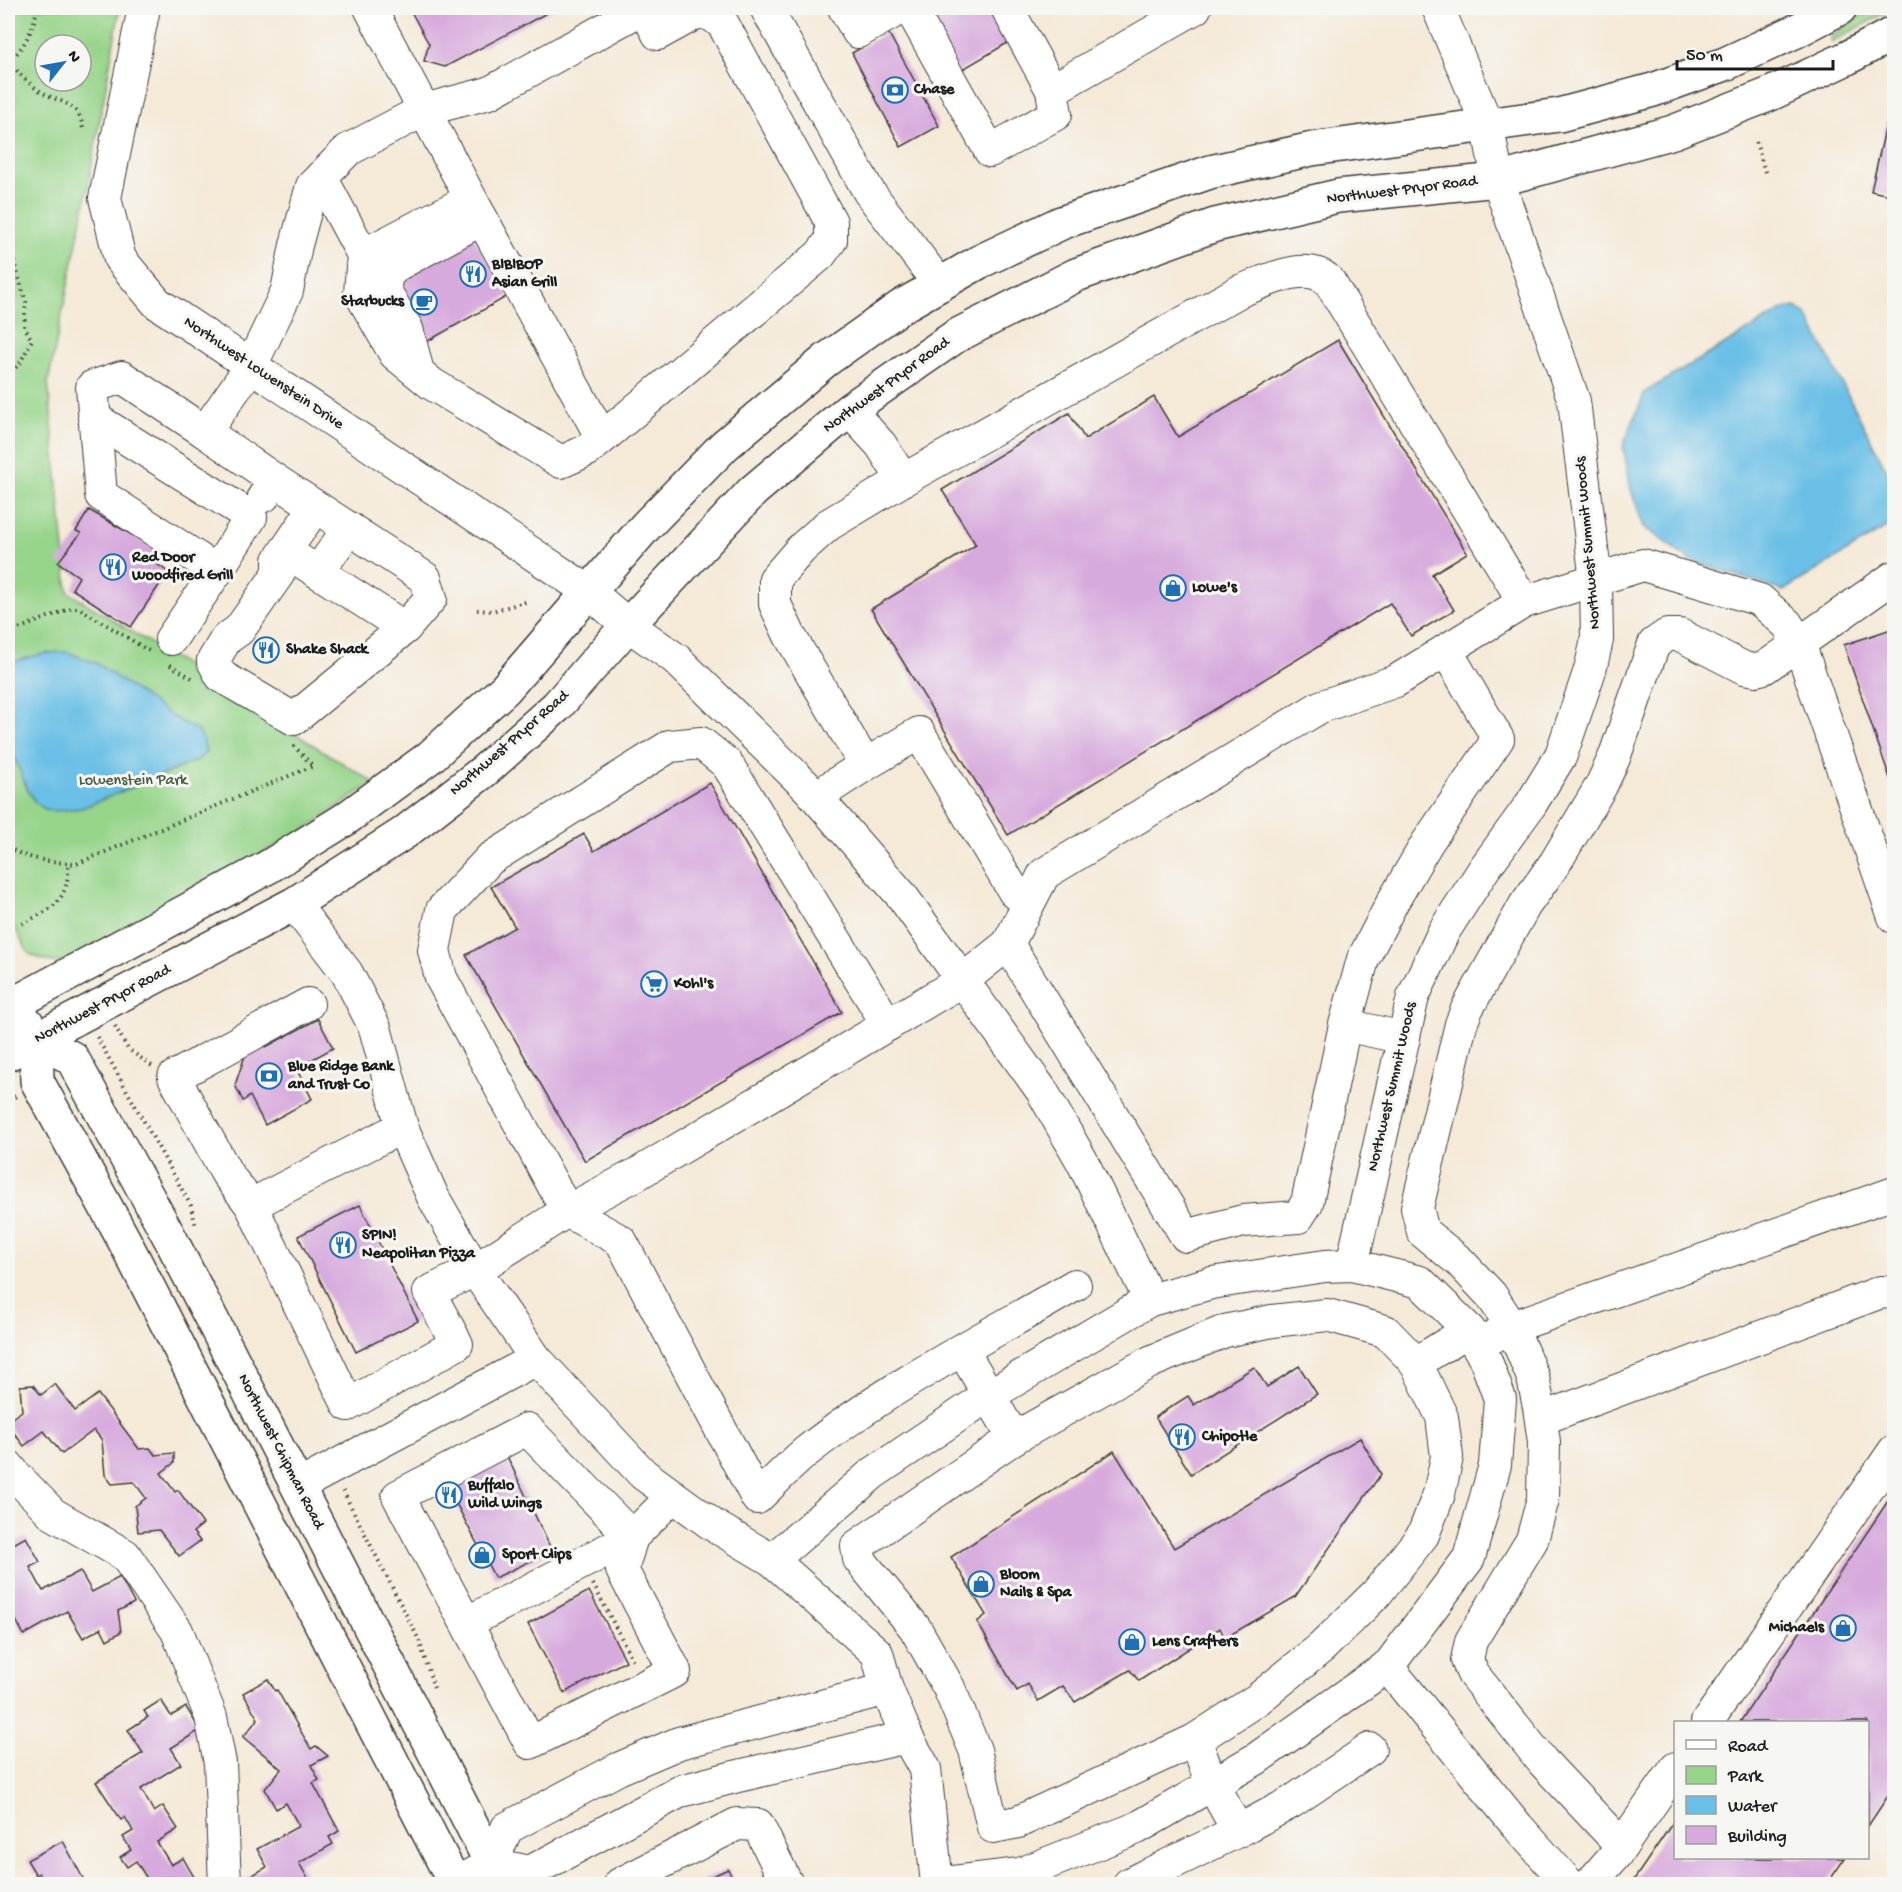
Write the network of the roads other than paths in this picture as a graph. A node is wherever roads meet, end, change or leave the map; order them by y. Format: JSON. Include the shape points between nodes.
{"nodes":[{"id":1,"x":144,"y":8,"type":"edge"},
{"id":2,"x":370,"y":8,"type":"edge"},
{"id":3,"x":643,"y":8,"type":"edge"},
{"id":4,"x":766,"y":8,"type":"edge"},
{"id":5,"x":844,"y":8,"type":"edge"},
{"id":6,"x":902,"y":8,"type":"edge"},
{"id":7,"x":910,"y":8,"type":"edge"},
{"id":8,"x":1007,"y":8,"type":"edge"},
{"id":9,"x":1195,"y":8,"type":"edge"},
{"id":10,"x":1438,"y":8,"type":"edge"},
{"id":11,"x":1840,"y":8,"type":"edge"},
{"id":12,"x":1894,"y":33,"type":"edge"},
{"id":13,"x":1052,"y":90,"type":"junction"},
{"id":14,"x":424,"y":110,"type":"junction"},
{"id":15,"x":1487,"y":124,"type":"junction"},
{"id":16,"x":321,"y":177,"type":"junction"},
{"id":17,"x":1498,"y":180,"type":"junction"},
{"id":18,"x":476,"y":209,"type":"junction"},
{"id":19,"x":363,"y":255,"type":"junction"},
{"id":20,"x":940,"y":285,"type":"junction"},
{"id":21,"x":251,"y":366,"type":"junction"},
{"id":22,"x":418,"y":373,"type":"junction"},
{"id":23,"x":849,"y":410,"type":"junction"},
{"id":24,"x":94,"y":418,"type":"junction"},
{"id":25,"x":206,"y":432,"type":"junction"},
{"id":26,"x":602,"y":438,"type":"junction"},
{"id":27,"x":275,"y":480,"type":"junction"},
{"id":28,"x":903,"y":480,"type":"junction"},
{"id":29,"x":315,"y":507,"type":"junction"},
{"id":30,"x":251,"y":517,"type":"junction"},
{"id":31,"x":349,"y":528,"type":"junction"},
{"id":32,"x":282,"y":556,"type":"junction"},
{"id":33,"x":217,"y":571,"type":"junction"},
{"id":34,"x":318,"y":572,"type":"junction"},
{"id":35,"x":1894,"y":577,"type":"edge"},
{"id":36,"x":1596,"y":581,"type":"junction"},
{"id":37,"x":588,"y":591,"type":"junction"},
{"id":38,"x":1524,"y":602,"type":"junction"},
{"id":39,"x":628,"y":625,"type":"junction"},
{"id":40,"x":405,"y":628,"type":"junction"},
{"id":41,"x":1799,"y":643,"type":"junction"},
{"id":42,"x":1446,"y":650,"type":"junction"},
{"id":43,"x":165,"y":653,"type":"road end"},
{"id":44,"x":865,"y":765,"type":"junction"},
{"id":45,"x":818,"y":799,"type":"junction"},
{"id":46,"x":1030,"y":900,"type":"junction"},
{"id":47,"x":294,"y":904,"type":"junction"},
{"id":48,"x":1894,"y":917,"type":"edge"},
{"id":49,"x":1008,"y":944,"type":"junction"},
{"id":50,"x":963,"y":980,"type":"junction"},
{"id":51,"x":10,"y":999,"type":"edge"},
{"id":52,"x":308,"y":1004,"type":"dead end"},
{"id":53,"x":888,"y":1025,"type":"junction"},
{"id":54,"x":1345,"y":1025,"type":"junction"},
{"id":55,"x":1404,"y":1038,"type":"junction"},
{"id":56,"x":22,"y":1047,"type":"edge"},
{"id":57,"x":402,"y":1127,"type":"junction"},
{"id":58,"x":1894,"y":1193,"type":"edge"},
{"id":59,"x":251,"y":1205,"type":"junction"},
{"id":60,"x":567,"y":1211,"type":"junction"},
{"id":61,"x":1352,"y":1265,"type":"junction"},
{"id":62,"x":475,"y":1270,"type":"junction"},
{"id":63,"x":1075,"y":1286,"type":"dead end"},
{"id":64,"x":1894,"y":1293,"type":"edge"},
{"id":65,"x":1150,"y":1300,"type":"junction"},
{"id":66,"x":1512,"y":1327,"type":"junction"},
{"id":67,"x":1473,"y":1338,"type":"junction"},
{"id":68,"x":963,"y":1351,"type":"junction"},
{"id":69,"x":536,"y":1359,"type":"junction"},
{"id":70,"x":1416,"y":1363,"type":"junction"},
{"id":71,"x":989,"y":1396,"type":"junction"},
{"id":72,"x":1541,"y":1419,"type":"junction"},
{"id":73,"x":221,"y":1430,"type":"junction"},
{"id":74,"x":1014,"y":1438,"type":"junction"},
{"id":75,"x":1894,"y":1451,"type":"edge"},
{"id":76,"x":8,"y":1466,"type":"edge"},
{"id":77,"x":298,"y":1486,"type":"junction"},
{"id":78,"x":673,"y":1496,"type":"junction"},
{"id":79,"x":632,"y":1537,"type":"junction"},
{"id":80,"x":772,"y":1560,"type":"junction"},
{"id":81,"x":466,"y":1623,"type":"junction"},
{"id":82,"x":1387,"y":1666,"type":"junction"},
{"id":83,"x":887,"y":1689,"type":"junction"},
{"id":84,"x":1708,"y":1721,"type":"edge"},
{"id":85,"x":907,"y":1737,"type":"junction"},
{"id":86,"x":1195,"y":1740,"type":"junction"},
{"id":87,"x":1370,"y":1749,"type":"dead end"},
{"id":88,"x":1674,"y":1771,"type":"edge"},
{"id":89,"x":1212,"y":1784,"type":"junction"},
{"id":90,"x":1238,"y":1831,"type":"junction"},
{"id":91,"x":1622,"y":1846,"type":"junction"},
{"id":92,"x":497,"y":1874,"type":"edge"},
{"id":93,"x":225,"y":1884,"type":"edge"},
{"id":94,"x":455,"y":1884,"type":"edge"},
{"id":95,"x":620,"y":1884,"type":"edge"},
{"id":96,"x":787,"y":1884,"type":"edge"},
{"id":97,"x":937,"y":1884,"type":"edge"},
{"id":98,"x":1129,"y":1884,"type":"edge"},
{"id":99,"x":1569,"y":1884,"type":"edge"},
{"id":100,"x":1590,"y":1884,"type":"edge"}],
"edges":[{"from":1,"to":21,"type":"street","name":"Northwest Lowenstein Drive","via":[[105,198],[120,259],[157,303]]},
{"from":2,"to":14,"type":"street"},
{"from":3,"to":14,"type":"street","via":[[489,93]]},
{"from":3,"to":26,"type":"street","via":[[658,34],[698,12],[712,15],[723,24],[831,222],[831,240],[820,255]]},
{"from":4,"to":20,"type":"street","via":[[869,192]]},
{"from":5,"to":6,"type":"street","via":[[858,33]]},
{"from":7,"to":13,"type":"street","via":[[990,151],[1056,114]]},
{"from":8,"to":13,"type":"street"},
{"from":9,"to":13,"type":"street"},
{"from":10,"to":15,"type":"street","name":"Northwest Summit Woods"},
{"from":11,"to":15,"type":"main road","via":[[1725,64],[1653,90],[1559,115]]},
{"from":12,"to":17,"type":"main road","name":"Northwest Pryor Road","via":[[1768,94],[1673,132]]},
{"from":14,"to":16,"type":"street","via":[[348,150]]},
{"from":14,"to":18,"type":"street"},
{"from":15,"to":17,"type":"street","name":"Northwest Summit Woods"},
{"from":15,"to":20,"type":"main road","via":[[1312,149],[1210,172],[1061,223]]},
{"from":16,"to":19,"type":"street"},
{"from":16,"to":21,"type":"street","via":[[312,186],[287,291]]},
{"from":17,"to":23,"type":"main road","name":"Northwest Pryor Road","via":[[1338,196],[1215,225],[1066,280],[956,336]]},
{"from":17,"to":36,"type":"street","name":"Northwest Summit Woods","via":[[1574,400]]},
{"from":18,"to":19,"type":"street"},
{"from":18,"to":22,"type":"street","via":[[387,275],[384,289],[406,329]]},
{"from":18,"to":26,"type":"street"},
{"from":19,"to":22,"type":"street","via":[[360,293],[395,354]]},
{"from":20,"to":37,"type":"main road","via":[[902,306],[826,360],[725,445]]},
{"from":21,"to":25,"type":"street"},
{"from":21,"to":37,"type":"street","name":"Northwest Lowenstein Drive"},
{"from":22,"to":26,"type":"street","via":[[561,462],[588,450]]},
{"from":23,"to":28,"type":"street","via":[[882,445]]},
{"from":23,"to":39,"type":"main road","name":"Northwest Pryor Road","via":[[753,490]]},
{"from":24,"to":25,"type":"street","via":[[92,387],[122,377]]},
{"from":24,"to":30,"type":"street"},
{"from":24,"to":33,"type":"street","via":[[101,495]]},
{"from":25,"to":27,"type":"street"},
{"from":27,"to":29,"type":"street"},
{"from":27,"to":30,"type":"street"},
{"from":28,"to":38,"type":"street","via":[[1240,291],[1289,273],[1313,272],[1329,281]]},
{"from":28,"to":44,"type":"street","via":[[828,525],[775,579],[774,604]]},
{"from":29,"to":31,"type":"street"},
{"from":29,"to":32,"type":"street"},
{"from":30,"to":33,"type":"street"},
{"from":31,"to":34,"type":"street"},
{"from":31,"to":40,"type":"street","via":[[424,578],[431,598]]},
{"from":32,"to":34,"type":"street"},
{"from":32,"to":40,"type":"street","via":[[267,563],[227,622],[226,639],[213,661],[221,676],[294,719]]},
{"from":33,"to":43,"type":"street"},
{"from":34,"to":40,"type":"street"},
{"from":35,"to":41,"type":"street"},
{"from":36,"to":38,"type":"street"},
{"from":36,"to":41,"type":"street","via":[[1643,565],[1760,600],[1787,624]]},
{"from":36,"to":55,"type":"street","name":"Northwest Summit Woods","via":[[1597,640],[1561,755],[1444,932],[1413,997]]},
{"from":37,"to":39,"type":"street","name":"Northwest Lowenstein Drive"},
{"from":37,"to":51,"type":"main road","via":[[505,689],[430,757],[344,820],[268,867]]},
{"from":38,"to":42,"type":"street"},
{"from":39,"to":45,"type":"street","name":"Northwest Lowenstein Drive","via":[[676,659]]},
{"from":39,"to":47,"type":"main road","name":"Northwest Pryor Road","via":[[557,706],[484,771],[404,833]]},
{"from":41,"to":48,"type":"street"},
{"from":41,"to":66,"type":"street","via":[[1756,670],[1744,668],[1680,635],[1667,635],[1654,644],[1601,786],[1525,905],[1467,1009],[1417,1208],[1423,1232],[1460,1262],[1491,1295]]},
{"from":42,"to":46,"type":"street","via":[[1396,681],[1320,707],[1044,873]]},
{"from":42,"to":54,"type":"street","via":[[1498,739],[1427,843],[1392,903],[1363,959]]},
{"from":44,"to":45,"type":"street"},
{"from":44,"to":46,"type":"street","via":[[919,734],[1014,893]]},
{"from":45,"to":50,"type":"street","name":"Northwest Lowenstein Drive","via":[[902,896]]},
{"from":46,"to":49,"type":"street"},
{"from":47,"to":56,"type":"main road","name":"Northwest Pryor Road"},
{"from":47,"to":57,"type":"street","via":[[347,973],[375,1028]]},
{"from":49,"to":50,"type":"street"},
{"from":49,"to":54,"type":"street","via":[[1186,1236],[1243,1221],[1298,1217],[1307,1203]]},
{"from":50,"to":53,"type":"street"},
{"from":50,"to":65,"type":"street","name":"Northwest Lowenstein Drive","via":[[1042,1091],[1082,1161]]},
{"from":51,"to":56,"type":"main road"},
{"from":52,"to":59,"type":"street","via":[[174,1077],[227,1174]]},
{"from":53,"to":60,"type":"street","via":[[639,1173]]},
{"from":53,"to":60,"type":"street","via":[[727,764],[701,743],[670,746],[490,858],[442,910],[434,950],[441,978]]},
{"from":54,"to":55,"type":"street"},
{"from":55,"to":61,"type":"street","name":"Northwest Summit Woods"},
{"from":56,"to":73,"type":"main road"},
{"from":56,"to":77,"type":"main road","name":"Northwest Chipman Road","via":[[72,1058]]},
{"from":57,"to":59,"type":"street"},
{"from":57,"to":62,"type":"street","via":[[433,1197]]},
{"from":58,"to":66,"type":"street"},
{"from":59,"to":62,"type":"street","via":[[348,1405],[457,1344],[429,1292]]},
{"from":60,"to":62,"type":"street"},
{"from":60,"to":68,"type":"street","via":[[621,1241],[757,1498],[806,1452],[857,1414]]},
{"from":61,"to":65,"type":"street","via":[[1211,1283]]},
{"from":61,"to":67,"type":"street","via":[[1420,1282]]},
{"from":62,"to":69,"type":"street"},
{"from":63,"to":68,"type":"street"},
{"from":64,"to":72,"type":"street","via":[[1881,1292]]},
{"from":65,"to":71,"type":"street"},
{"from":66,"to":67,"type":"street"},
{"from":66,"to":72,"type":"street","via":[[1533,1378]]},
{"from":67,"to":70,"type":"street"},
{"from":67,"to":82,"type":"street","via":[[1500,1399],[1495,1465],[1469,1558]]},
{"from":68,"to":71,"type":"street"},
{"from":69,"to":77,"type":"street"},
{"from":69,"to":78,"type":"street","via":[[643,1474]]},
{"from":70,"to":74,"type":"street","via":[[1385,1331],[1327,1315],[1272,1321],[1225,1331],[1150,1362]]},
{"from":70,"to":86,"type":"street","via":[[1442,1417],[1447,1457],[1439,1494],[1423,1535],[1376,1594],[1322,1647],[1258,1699]]},
{"from":71,"to":74,"type":"street"},
{"from":71,"to":80,"type":"street","via":[[872,1474]]},
{"from":72,"to":91,"type":"street","via":[[1543,1499],[1532,1540],[1471,1641],[1467,1660],[1473,1674],[1543,1762]]},
{"from":73,"to":77,"type":"main road","via":[[255,1450],[264,1466]]},
{"from":73,"to":94,"type":"main road"},
{"from":74,"to":86,"type":"street","via":[[857,1546],[860,1559],[915,1628],[949,1688],[975,1749],[993,1827],[1018,1822]]},
{"from":75,"to":84,"type":"street"},
{"from":76,"to":93,"type":"street","via":[[53,1514],[125,1555],[177,1631],[211,1717],[220,1763]]},
{"from":77,"to":92,"type":"main road","name":"Northwest Chipman Road"},
{"from":78,"to":79,"type":"street"},
{"from":78,"to":80,"type":"street"},
{"from":79,"to":81,"type":"street"},
{"from":79,"to":81,"type":"street","via":[[527,1429],[398,1496]]},
{"from":79,"to":81,"type":"street","via":[[622,1570],[675,1671],[530,1743]]},
{"from":80,"to":83,"type":"street","via":[[877,1653]]},
{"from":82,"to":89,"type":"street","via":[[1257,1759]]},
{"from":82,"to":99,"type":"street"},
{"from":83,"to":85,"type":"street"},
{"from":83,"to":92,"type":"street","via":[[679,1743],[618,1769],[507,1828]]},
{"from":85,"to":92,"type":"street","via":[[681,1791],[530,1872]]},
{"from":85,"to":97,"type":"street","via":[[925,1769]]},
{"from":86,"to":89,"type":"street"},
{"from":87,"to":90,"type":"street","via":[[1290,1803]]},
{"from":88,"to":91,"type":"street"},
{"from":89,"to":90,"type":"street"},
{"from":89,"to":97,"type":"street","via":[[1137,1828],[1020,1874]]},
{"from":90,"to":98,"type":"street"},
{"from":91,"to":100,"type":"street"},
{"from":92,"to":94,"type":"street"},
{"from":95,"to":96,"type":"street","via":[[737,1824],[758,1825]]}]}
